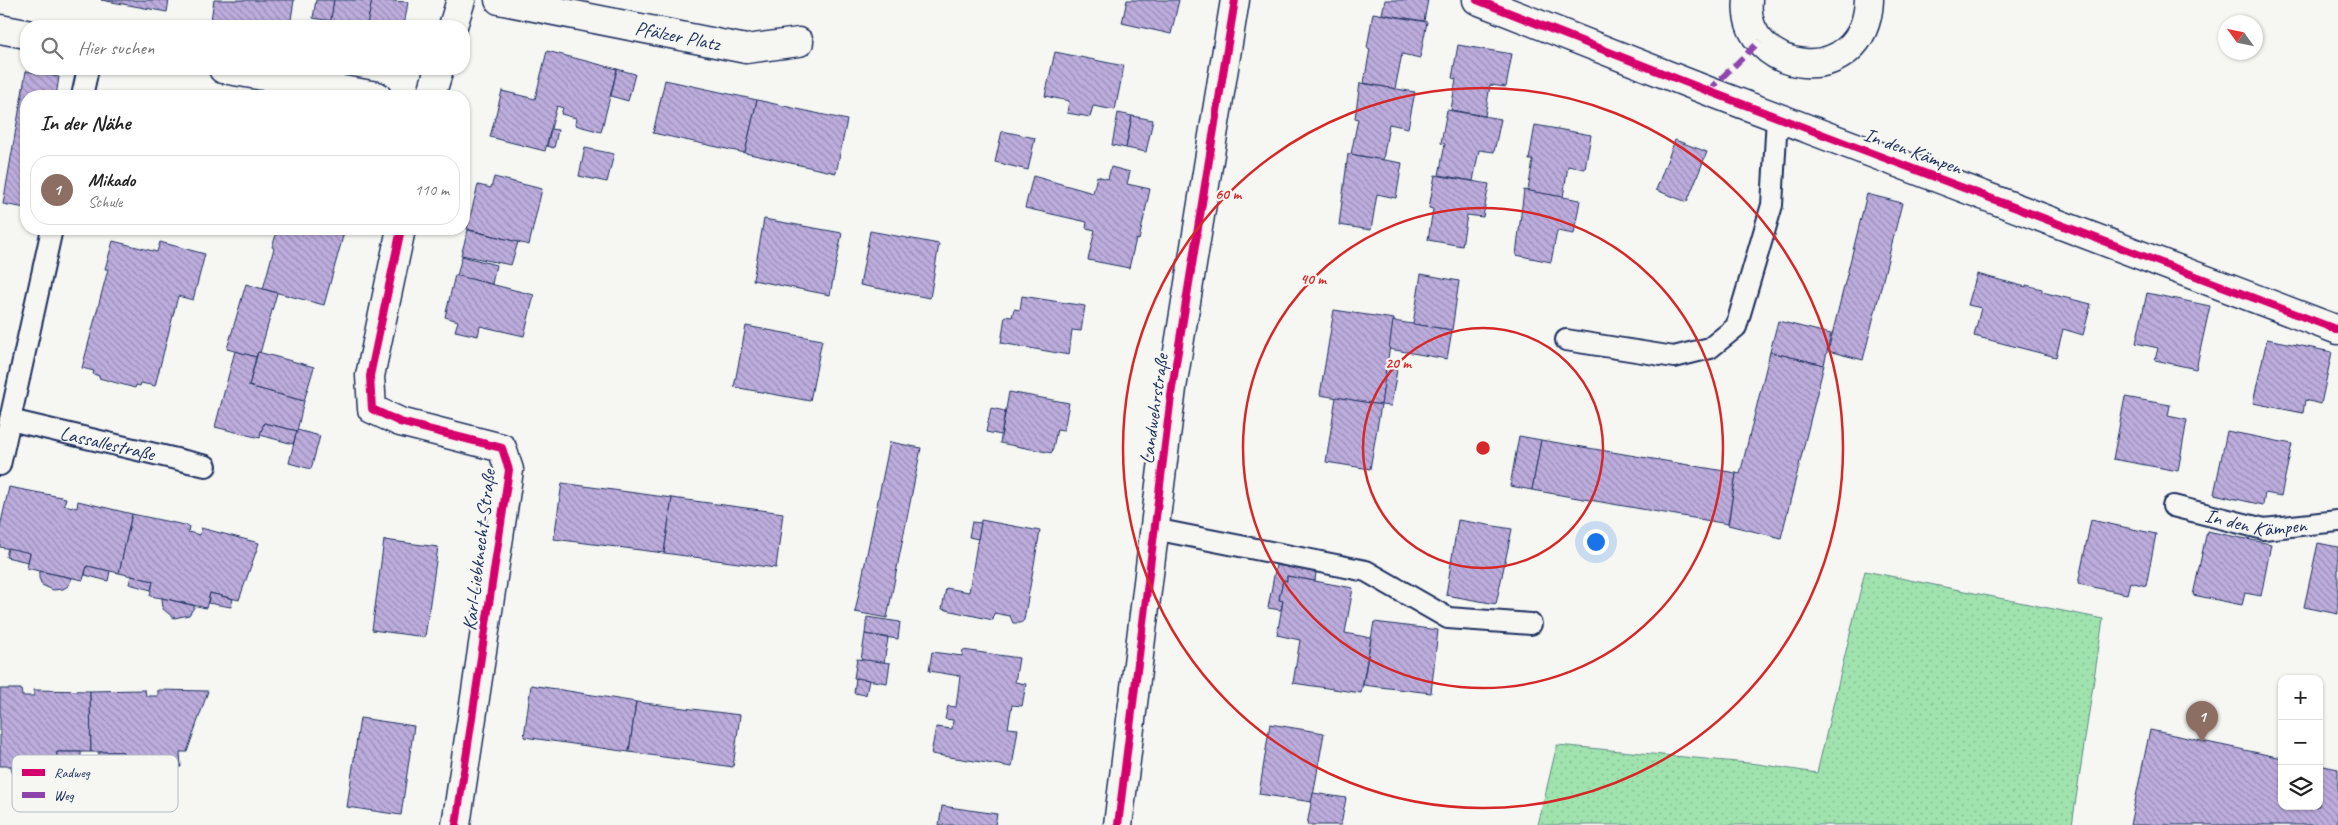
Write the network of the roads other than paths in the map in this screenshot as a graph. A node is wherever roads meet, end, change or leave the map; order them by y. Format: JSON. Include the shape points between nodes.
{"nodes":[{"id":1,"x":461,"y":0,"type":"edge"},
{"id":2,"x":499,"y":0,"type":"edge"},
{"id":3,"x":1235,"y":0,"type":"edge"},
{"id":4,"x":1477,"y":0,"type":"edge"},
{"id":5,"x":1748,"y":0,"type":"edge"},
{"id":6,"x":1869,"y":0,"type":"edge"},
{"id":7,"x":455,"y":20,"type":"edge"},
{"id":8,"x":0,"y":29,"type":"edge"},
{"id":9,"x":20,"y":33,"type":"edge"},
{"id":10,"x":799,"y":42,"type":"dead end"},
{"id":11,"x":87,"y":75,"type":"edge"},
{"id":12,"x":257,"y":75,"type":"edge"},
{"id":13,"x":437,"y":75,"type":"edge"},
{"id":14,"x":83,"y":90,"type":"edge"},
{"id":15,"x":343,"y":90,"type":"edge"},
{"id":16,"x":433,"y":90,"type":"edge"},
{"id":17,"x":1777,"y":117,"type":"junction"},
{"id":18,"x":51,"y":235,"type":"edge"},
{"id":19,"x":400,"y":235,"type":"edge"},
{"id":20,"x":2338,"y":330,"type":"edge"},
{"id":21,"x":1566,"y":340,"type":"dead end"},
{"id":22,"x":10,"y":420,"type":"junction"},
{"id":23,"x":0,"y":465,"type":"edge"},
{"id":24,"x":206,"y":466,"type":"dead end"},
{"id":25,"x":2173,"y":506,"type":"dead end"},
{"id":26,"x":2338,"y":521,"type":"edge"},
{"id":27,"x":1154,"y":529,"type":"junction"},
{"id":28,"x":1531,"y":624,"type":"dead end"},
{"id":29,"x":456,"y":825,"type":"edge"},
{"id":30,"x":1118,"y":825,"type":"edge"}],
"edges":[{"from":1,"to":7,"type":"street"},
{"from":2,"to":10,"type":"street","name":"Pfälzer Platz","via":[[746,49]]},
{"from":3,"to":27,"type":"street","name":"Landwehrstraße","via":[[1172,388]]},
{"from":4,"to":17,"type":"street","name":"In den Kämpen"},
{"from":5,"to":6,"type":"street","via":[[1751,23],[1760,41],[1775,54],[1793,62],[1813,64],[1832,60],[1849,49],[1861,34]]},
{"from":8,"to":9,"type":"street"},
{"from":11,"to":14,"type":"lane"},
{"from":12,"to":15,"type":"street"},
{"from":13,"to":16,"type":"street"},
{"from":17,"to":20,"type":"street","name":"In den Kämpen"},
{"from":17,"to":21,"type":"lane","via":[[1772,205],[1736,327],[1710,348],[1674,357]]},
{"from":18,"to":22,"type":"lane"},
{"from":19,"to":29,"type":"street","name":"Karl-Liebknecht-Straße","via":[[370,376],[372,409],[400,422],[502,448],[509,470]]},
{"from":22,"to":23,"type":"lane"},
{"from":22,"to":24,"type":"lane","name":"Lassallestraße"},
{"from":25,"to":26,"type":"lane","name":"In den Kämpen","via":[[2264,529]]},
{"from":27,"to":28,"type":"lane","via":[[1366,572],[1448,618]]},
{"from":27,"to":30,"type":"street","name":"Landwehrstraße"}]}
